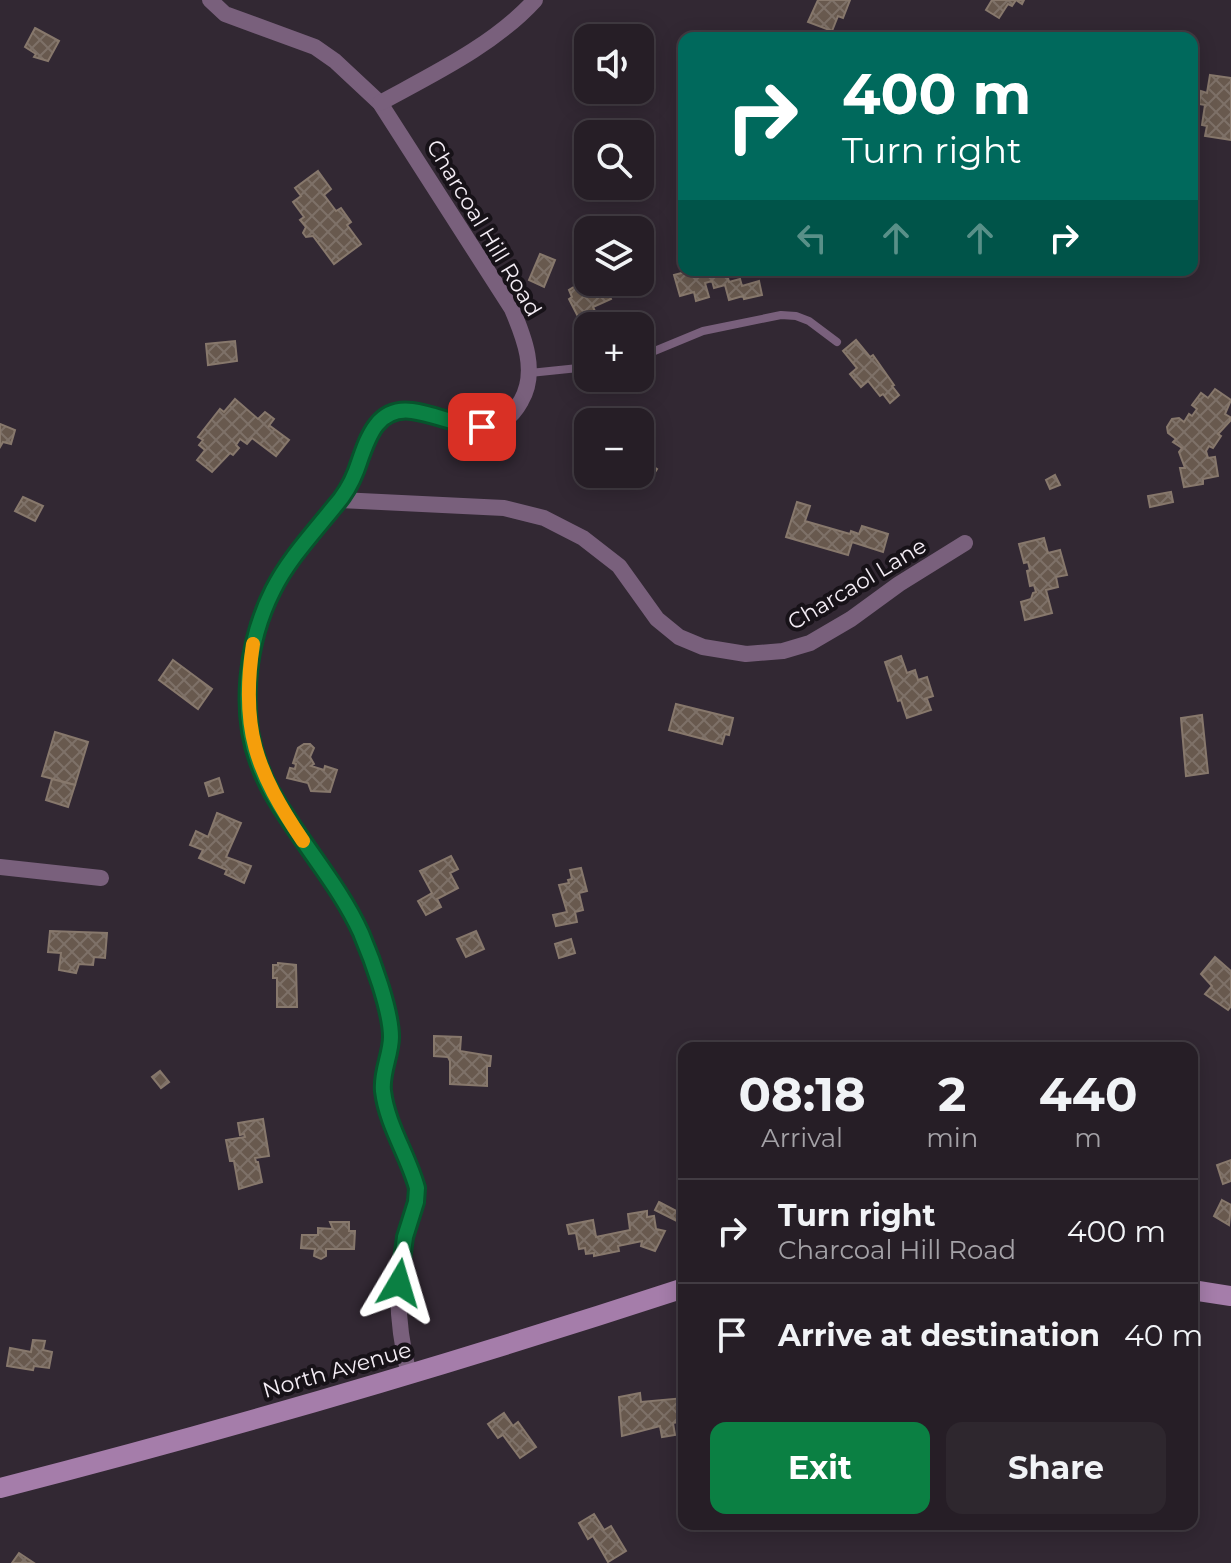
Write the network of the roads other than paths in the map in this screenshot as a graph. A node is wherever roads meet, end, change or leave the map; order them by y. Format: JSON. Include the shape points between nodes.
{"nodes":[{"id":1,"x":210,"y":0,"type":"edge"},
{"id":2,"x":535,"y":0,"type":"edge"},
{"id":3,"x":380,"y":103,"type":"junction"},
{"id":4,"x":837,"y":342,"type":"dead end"},
{"id":5,"x":654,"y":351,"type":"edge"},
{"id":6,"x":574,"y":368,"type":"edge"},
{"id":7,"x":530,"y":373,"type":"junction"},
{"id":8,"x":340,"y":500,"type":"junction"},
{"id":9,"x":965,"y":543,"type":"dead end"},
{"id":10,"x":0,"y":867,"type":"edge"},
{"id":11,"x":101,"y":878,"type":"dead end"},
{"id":12,"x":678,"y":1290,"type":"edge"},
{"id":13,"x":1198,"y":1291,"type":"edge"},
{"id":14,"x":1231,"y":1296,"type":"edge"},
{"id":15,"x":409,"y":1375,"type":"junction"},
{"id":16,"x":0,"y":1488,"type":"edge"}],
"edges":[{"from":1,"to":3,"type":"street","name":"Charcoal Hill Road","via":[[225,14],[315,47]]},
{"from":2,"to":3,"type":"street","via":[[483,44]]},
{"from":3,"to":7,"type":"street","name":"Charcoal Hill Road","via":[[512,309]]},
{"from":4,"to":5,"type":"lane","via":[[809,321],[781,315],[703,331]]},
{"from":6,"to":7,"type":"lane"},
{"from":7,"to":8,"type":"street","via":[[515,411],[494,425],[470,427],[409,410],[382,418]]},
{"from":8,"to":9,"type":"street","name":"Charcaol Lane","via":[[504,508],[544,518],[583,538],[619,566],[657,619],[679,637],[746,654],[810,643]]},
{"from":8,"to":15,"type":"street","via":[[274,587],[253,644],[247,698],[259,766],[360,932],[390,1019],[383,1090],[417,1188],[399,1283]]},
{"from":10,"to":11,"type":"street"},
{"from":12,"to":15,"type":"street","name":"North Avenue"},
{"from":13,"to":14,"type":"street"},
{"from":15,"to":16,"type":"street","name":"North Avenue"}]}
